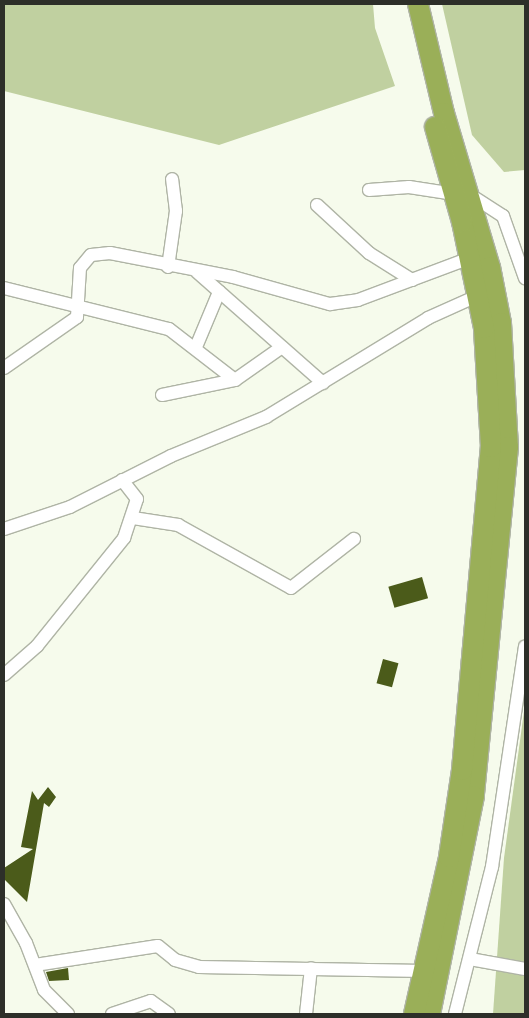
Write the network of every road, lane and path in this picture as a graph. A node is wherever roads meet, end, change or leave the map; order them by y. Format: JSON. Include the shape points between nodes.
{"nodes":[{"id":1,"x":405,"y":4,"type":"edge"},
{"id":2,"x":418,"y":4,"type":"edge"},
{"id":3,"x":172,"y":179,"type":"dead end"},
{"id":4,"x":369,"y":190,"type":"dead end"},
{"id":5,"x":463,"y":195,"type":"junction"},
{"id":6,"x":318,"y":205,"type":"dead end"},
{"id":7,"x":470,"y":258,"type":"junction"},
{"id":8,"x":168,"y":267,"type":"junction"},
{"id":9,"x":194,"y":270,"type":"junction"},
{"id":10,"x":525,"y":278,"type":"edge"},
{"id":11,"x":412,"y":280,"type":"junction"},
{"id":12,"x":4,"y":288,"type":"edge"},
{"id":13,"x":219,"y":292,"type":"junction"},
{"id":14,"x":477,"y":296,"type":"junction"},
{"id":15,"x":79,"y":304,"type":"junction"},
{"id":16,"x":196,"y":347,"type":"junction"},
{"id":17,"x":282,"y":347,"type":"junction"},
{"id":18,"x":4,"y":368,"type":"edge"},
{"id":19,"x":235,"y":380,"type":"junction"},
{"id":20,"x":322,"y":383,"type":"junction"},
{"id":21,"x":162,"y":395,"type":"dead end"},
{"id":22,"x":122,"y":480,"type":"junction"},
{"id":23,"x":134,"y":518,"type":"junction"},
{"id":24,"x":4,"y":529,"type":"edge"},
{"id":25,"x":354,"y":539,"type":"dead end"},
{"id":26,"x":525,"y":646,"type":"edge"},
{"id":27,"x":4,"y":674,"type":"edge"},
{"id":28,"x":4,"y":904,"type":"edge"},
{"id":29,"x":470,"y":959,"type":"junction"},
{"id":30,"x":35,"y":965,"type":"junction"},
{"id":31,"x":311,"y":968,"type":"junction"},
{"id":32,"x":525,"y":969,"type":"edge"},
{"id":33,"x":424,"y":971,"type":"junction"},
{"id":34,"x":68,"y":1014,"type":"edge"},
{"id":35,"x":112,"y":1014,"type":"edge"},
{"id":36,"x":169,"y":1014,"type":"edge"},
{"id":37,"x":306,"y":1014,"type":"edge"},
{"id":38,"x":414,"y":1014,"type":"edge"},
{"id":39,"x":430,"y":1014,"type":"edge"},
{"id":40,"x":455,"y":1014,"type":"edge"}],
"edges":[{"from":1,"to":5,"type":"highway"},
{"from":2,"to":5,"type":"highway"},
{"from":3,"to":8,"type":"street","via":[[176,211]]},
{"from":4,"to":5,"type":"street","via":[[409,187]]},
{"from":5,"to":7,"type":"highway"},
{"from":5,"to":10,"type":"street","via":[[502,216]]},
{"from":5,"to":39,"type":"highway","via":[[501,324],[506,388],[506,484],[474,796]]},
{"from":6,"to":11,"type":"street","via":[[369,253]]},
{"from":7,"to":11,"type":"street"},
{"from":7,"to":14,"type":"highway"},
{"from":8,"to":9,"type":"street"},
{"from":8,"to":15,"type":"street","via":[[110,253],[91,254],[80,268]]},
{"from":9,"to":11,"type":"street","via":[[330,304],[358,300]]},
{"from":9,"to":13,"type":"street"},
{"from":12,"to":15,"type":"street"},
{"from":13,"to":16,"type":"street"},
{"from":13,"to":17,"type":"street"},
{"from":14,"to":20,"type":"street","via":[[428,318]]},
{"from":14,"to":33,"type":"highway","via":[[490,388],[490,480],[462,770]]},
{"from":15,"to":16,"type":"street","via":[[169,329]]},
{"from":15,"to":18,"type":"street","via":[[77,317],[67,327]]},
{"from":16,"to":19,"type":"street"},
{"from":17,"to":19,"type":"street"},
{"from":17,"to":20,"type":"street"},
{"from":19,"to":21,"type":"street"},
{"from":20,"to":22,"type":"street","via":[[266,417]]},
{"from":22,"to":23,"type":"street","via":[[138,499]]},
{"from":22,"to":24,"type":"street","via":[[70,507]]},
{"from":23,"to":25,"type":"street","via":[[178,524],[291,588]]},
{"from":23,"to":27,"type":"street","via":[[124,538],[46,635]]},
{"from":26,"to":29,"type":"street","via":[[492,867]]},
{"from":28,"to":30,"type":"street"},
{"from":29,"to":32,"type":"street"},
{"from":29,"to":40,"type":"street"},
{"from":30,"to":31,"type":"street","via":[[158,946],[175,960],[199,967]]},
{"from":30,"to":34,"type":"street","via":[[44,990]]},
{"from":31,"to":33,"type":"street"},
{"from":31,"to":37,"type":"street"},
{"from":33,"to":38,"type":"highway"},
{"from":35,"to":36,"type":"street","via":[[151,1002]]}]}
